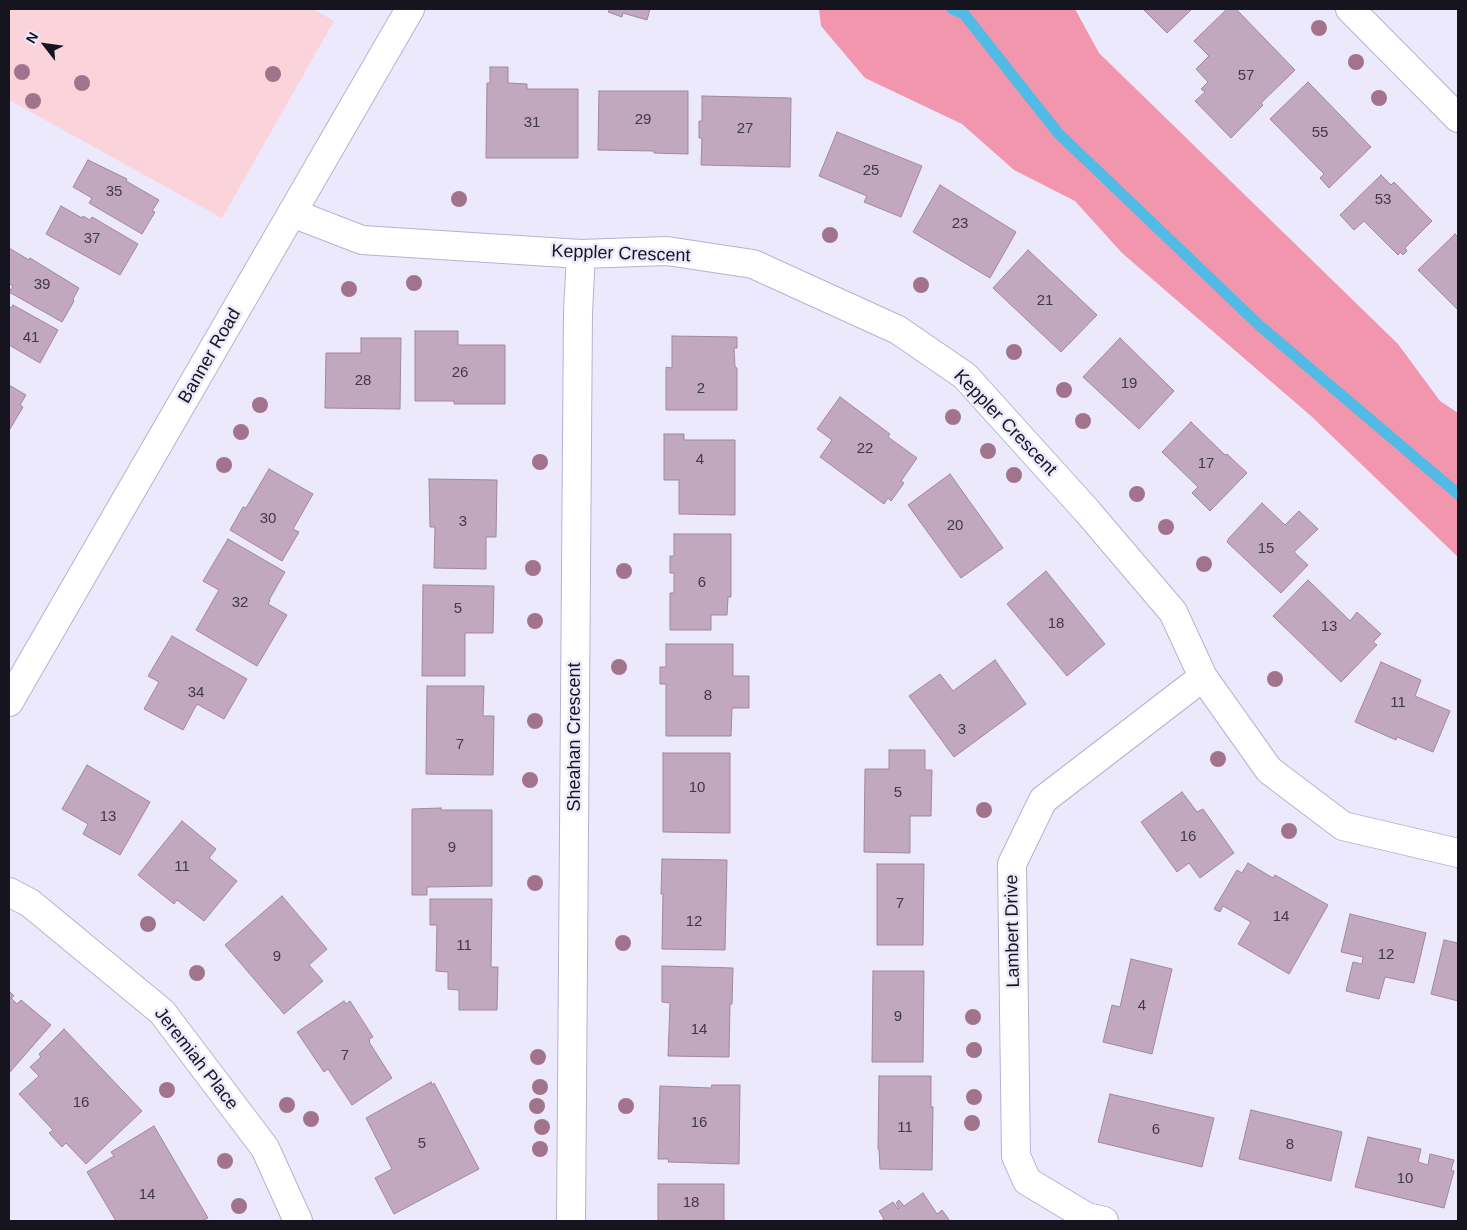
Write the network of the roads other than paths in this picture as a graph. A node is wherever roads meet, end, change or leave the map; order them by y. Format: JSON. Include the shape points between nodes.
{"nodes":[{"id":1,"x":410,"y":9,"type":"edge"},
{"id":2,"x":1350,"y":9,"type":"edge"},
{"id":3,"x":1458,"y":118,"type":"edge"},
{"id":4,"x":292,"y":213,"type":"junction"},
{"id":5,"x":581,"y":254,"type":"junction"},
{"id":6,"x":1203,"y":677,"type":"junction"},
{"id":7,"x":9,"y":702,"type":"edge"},
{"id":8,"x":1458,"y":853,"type":"edge"},
{"id":9,"x":9,"y":892,"type":"edge"},
{"id":10,"x":298,"y":1221,"type":"edge"},
{"id":11,"x":571,"y":1221,"type":"edge"},
{"id":12,"x":1104,"y":1221,"type":"edge"}],
"edges":[{"from":1,"to":4,"type":"street","name":"Banner Road"},
{"from":2,"to":3,"type":"street"},
{"from":4,"to":5,"type":"street","name":"Keppler Crescent","via":[[362,240]]},
{"from":4,"to":7,"type":"street","name":"Banner Road"},
{"from":5,"to":6,"type":"street","name":"Keppler Crescent","via":[[667,251],[753,264],[898,330],[965,376],[1087,511],[1173,612]]},
{"from":5,"to":11,"type":"street","name":"Sheahan Crescent"},
{"from":6,"to":8,"type":"street","name":"Keppler Crescent","via":[[1269,770],[1343,826]]},
{"from":6,"to":12,"type":"street","name":"Lambert Drive","via":[[1043,800],[1012,864],[1016,1156],[1027,1181],[1087,1217]]},
{"from":9,"to":10,"type":"street","name":"Jeremiah Place","via":[[30,903],[162,1012],[265,1148]]}]}
